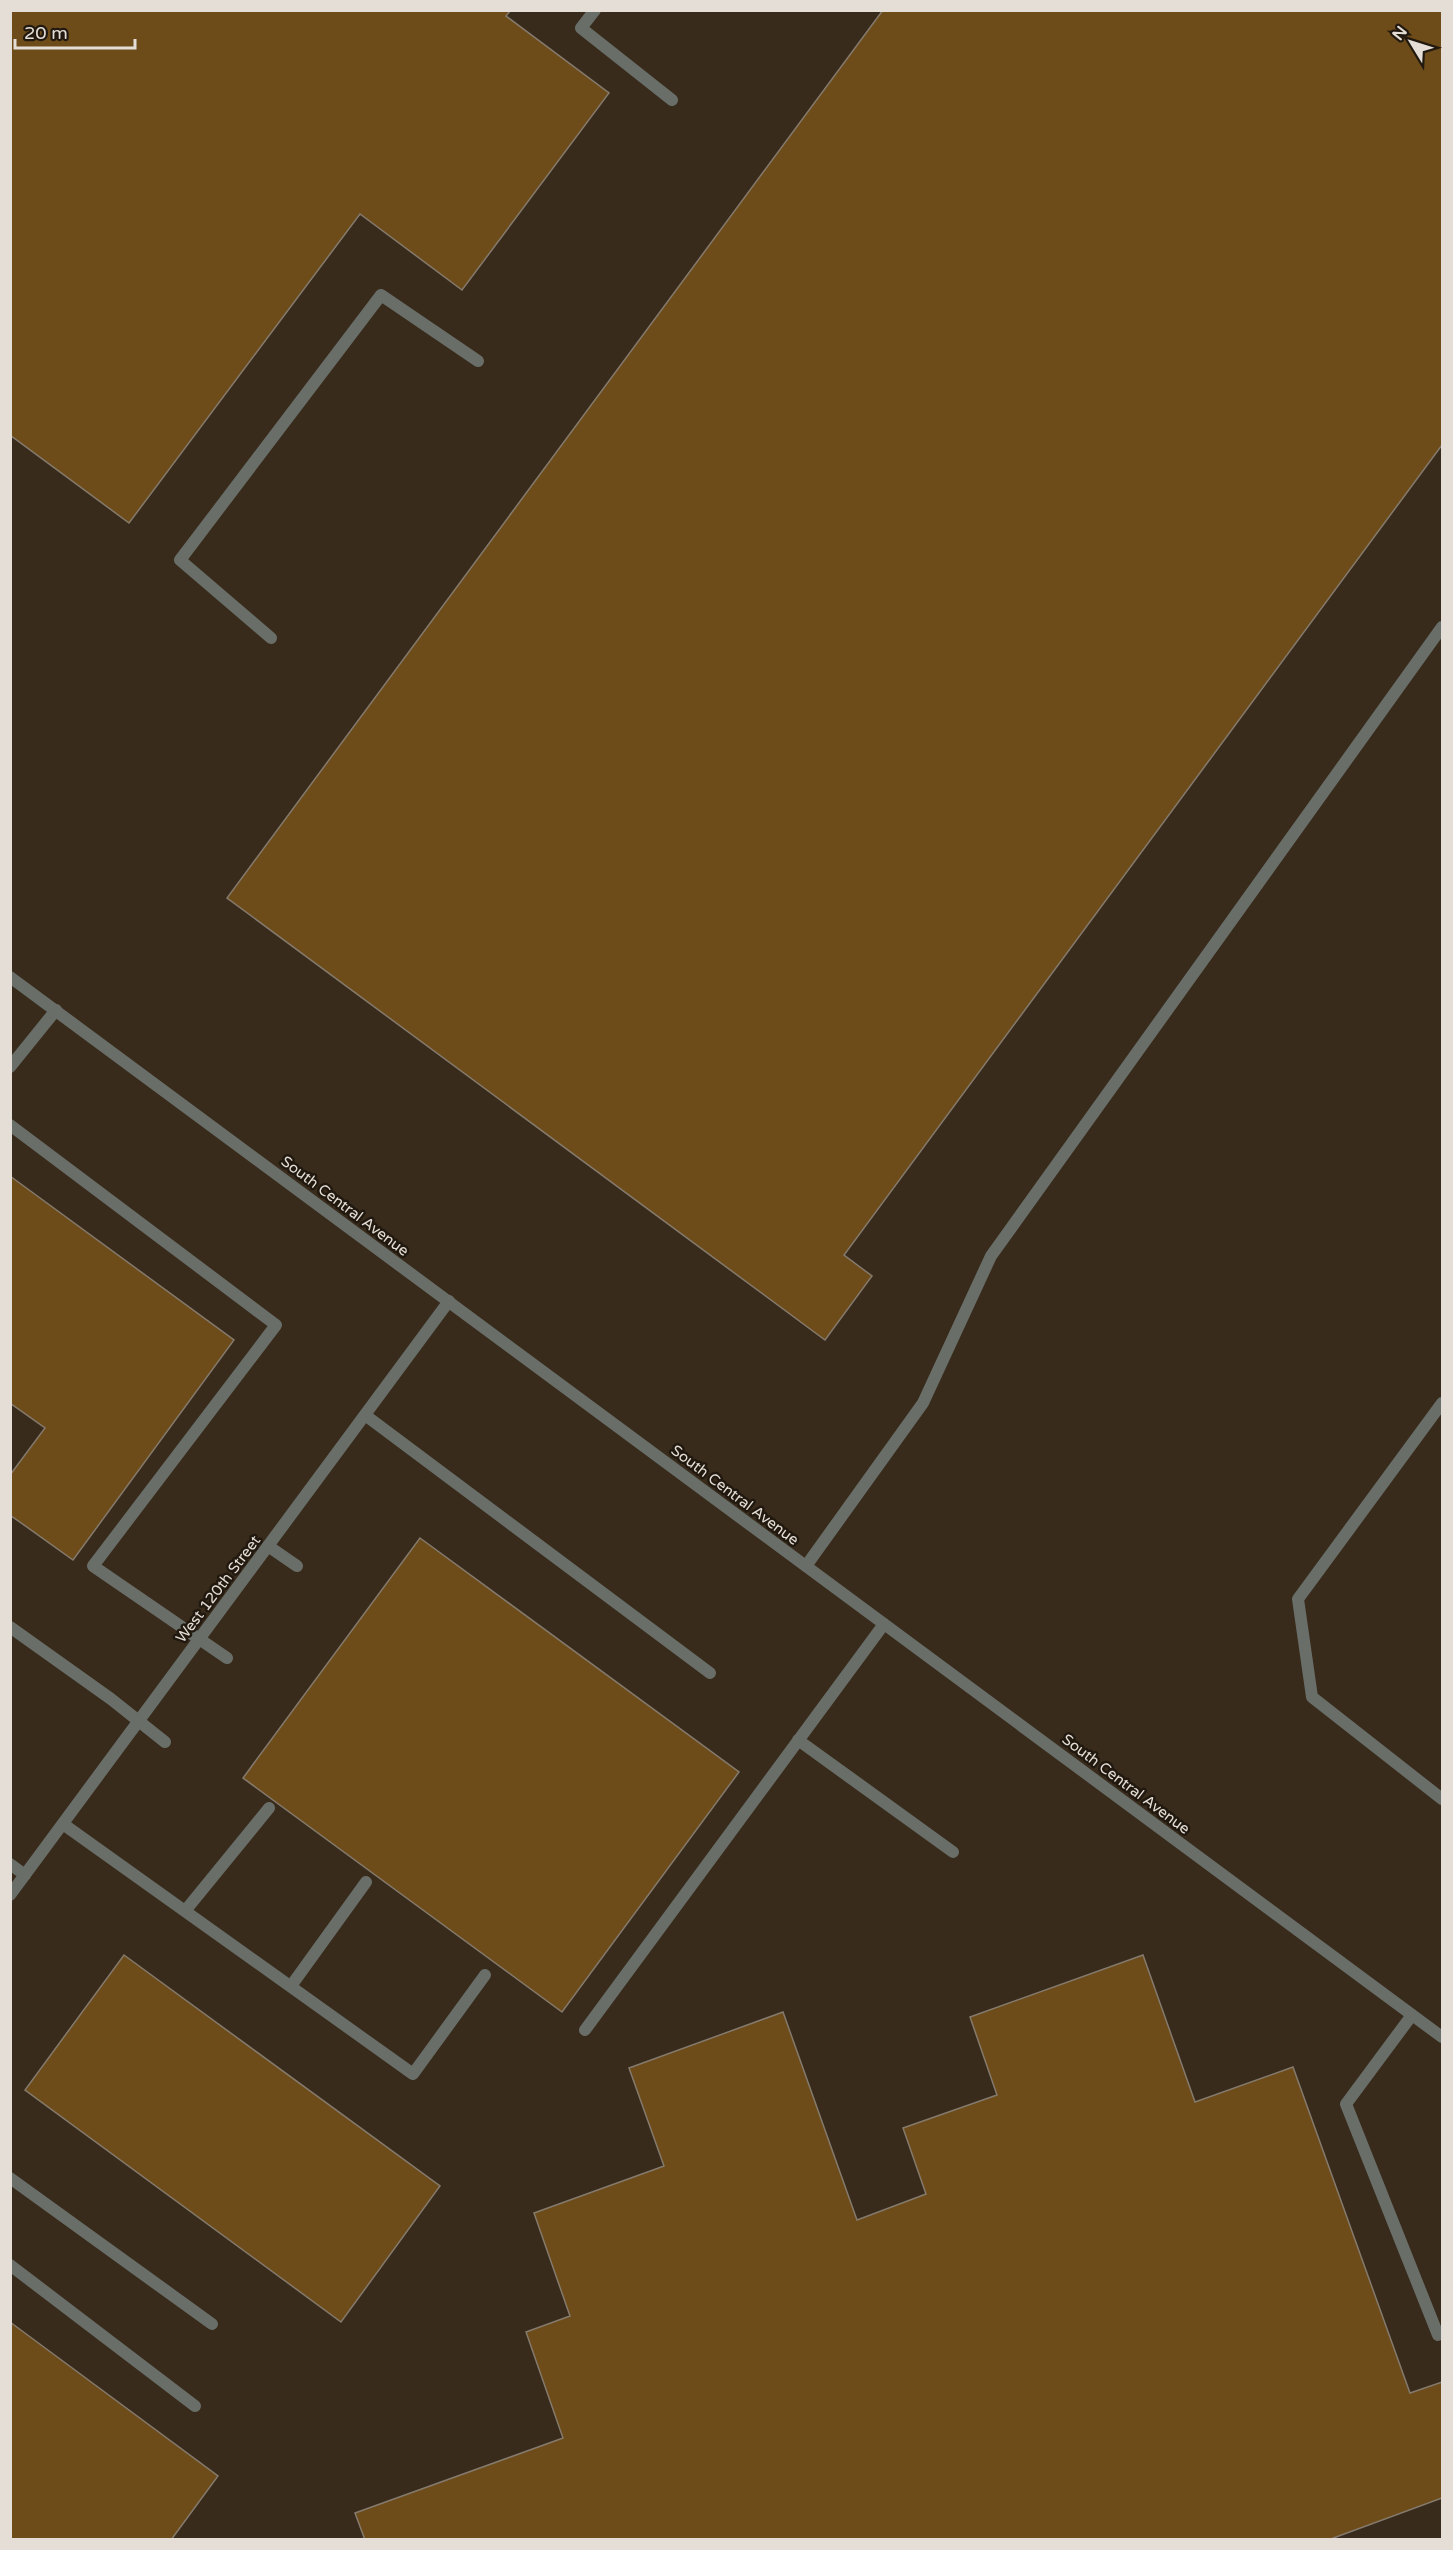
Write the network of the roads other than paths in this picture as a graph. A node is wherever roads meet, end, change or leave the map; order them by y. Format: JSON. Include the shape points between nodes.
{"nodes":[{"id":1,"x":595,"y":10,"type":"edge"},
{"id":2,"x":672,"y":100,"type":"dead end"},
{"id":3,"x":478,"y":361,"type":"dead end"},
{"id":4,"x":1443,"y":627,"type":"edge"},
{"id":5,"x":271,"y":638,"type":"dead end"},
{"id":6,"x":10,"y":977,"type":"edge"},
{"id":7,"x":56,"y":1010,"type":"junction"},
{"id":8,"x":10,"y":1067,"type":"edge"},
{"id":9,"x":10,"y":1125,"type":"edge"},
{"id":10,"x":448,"y":1301,"type":"junction"},
{"id":11,"x":1443,"y":1403,"type":"edge"},
{"id":12,"x":365,"y":1415,"type":"junction"},
{"id":13,"x":268,"y":1546,"type":"junction"},
{"id":14,"x":297,"y":1566,"type":"dead end"},
{"id":15,"x":806,"y":1566,"type":"junction"},
{"id":16,"x":884,"y":1624,"type":"junction"},
{"id":17,"x":10,"y":1627,"type":"edge"},
{"id":18,"x":200,"y":1638,"type":"junction"},
{"id":19,"x":227,"y":1658,"type":"dead end"},
{"id":20,"x":710,"y":1673,"type":"dead end"},
{"id":21,"x":139,"y":1721,"type":"junction"},
{"id":22,"x":798,"y":1740,"type":"junction"},
{"id":23,"x":165,"y":1742,"type":"dead end"},
{"id":24,"x":1443,"y":1799,"type":"edge"},
{"id":25,"x":269,"y":1808,"type":"dead end"},
{"id":26,"x":63,"y":1824,"type":"junction"},
{"id":27,"x":953,"y":1852,"type":"dead end"},
{"id":28,"x":10,"y":1864,"type":"edge"},
{"id":29,"x":25,"y":1875,"type":"junction"},
{"id":30,"x":366,"y":1882,"type":"dead end"},
{"id":31,"x":10,"y":1894,"type":"edge"},
{"id":32,"x":185,"y":1911,"type":"junction"},
{"id":33,"x":485,"y":1976,"type":"dead end"},
{"id":34,"x":291,"y":1986,"type":"junction"},
{"id":35,"x":1412,"y":2015,"type":"junction"},
{"id":36,"x":585,"y":2030,"type":"dead end"},
{"id":37,"x":1443,"y":2037,"type":"edge"},
{"id":38,"x":10,"y":2178,"type":"edge"},
{"id":39,"x":10,"y":2265,"type":"edge"},
{"id":40,"x":212,"y":2324,"type":"dead end"},
{"id":41,"x":1438,"y":2335,"type":"dead end"},
{"id":42,"x":195,"y":2406,"type":"dead end"}],
"edges":[{"from":1,"to":2,"type":"street","via":[[581,28]]},
{"from":3,"to":5,"type":"street","via":[[381,295],[180,560]]},
{"from":4,"to":15,"type":"street","via":[[991,1256],[924,1403]]},
{"from":6,"to":7,"type":"street","name":"South Central Avenue"},
{"from":7,"to":8,"type":"street"},
{"from":7,"to":10,"type":"street","name":"South Central Avenue"},
{"from":9,"to":18,"type":"street","via":[[276,1325],[93,1566]]},
{"from":10,"to":12,"type":"street","name":"West 120th Street"},
{"from":10,"to":15,"type":"street","name":"South Central Avenue"},
{"from":11,"to":24,"type":"street","via":[[1298,1599],[1312,1697]]},
{"from":12,"to":13,"type":"street","name":"West 120th Street"},
{"from":12,"to":20,"type":"street"},
{"from":13,"to":14,"type":"street"},
{"from":13,"to":18,"type":"street","name":"West 120th Street"},
{"from":15,"to":16,"type":"street","name":"South Central Avenue"},
{"from":16,"to":22,"type":"street"},
{"from":16,"to":35,"type":"street","name":"South Central Avenue"},
{"from":17,"to":21,"type":"street"},
{"from":18,"to":19,"type":"street"},
{"from":18,"to":21,"type":"street","name":"West 120th Street"},
{"from":21,"to":23,"type":"street"},
{"from":21,"to":26,"type":"street","name":"West 120th Street"},
{"from":22,"to":27,"type":"street"},
{"from":22,"to":36,"type":"street"},
{"from":25,"to":32,"type":"street"},
{"from":26,"to":29,"type":"street","name":"West 120th Street"},
{"from":26,"to":32,"type":"street"},
{"from":28,"to":29,"type":"street"},
{"from":29,"to":31,"type":"street","name":"West 120th Street"},
{"from":30,"to":34,"type":"street"},
{"from":32,"to":34,"type":"street"},
{"from":33,"to":34,"type":"street","via":[[413,2074]]},
{"from":35,"to":37,"type":"street","name":"South Central Avenue"},
{"from":35,"to":41,"type":"street","via":[[1346,2104]]},
{"from":38,"to":40,"type":"street"},
{"from":39,"to":42,"type":"street"}]}
